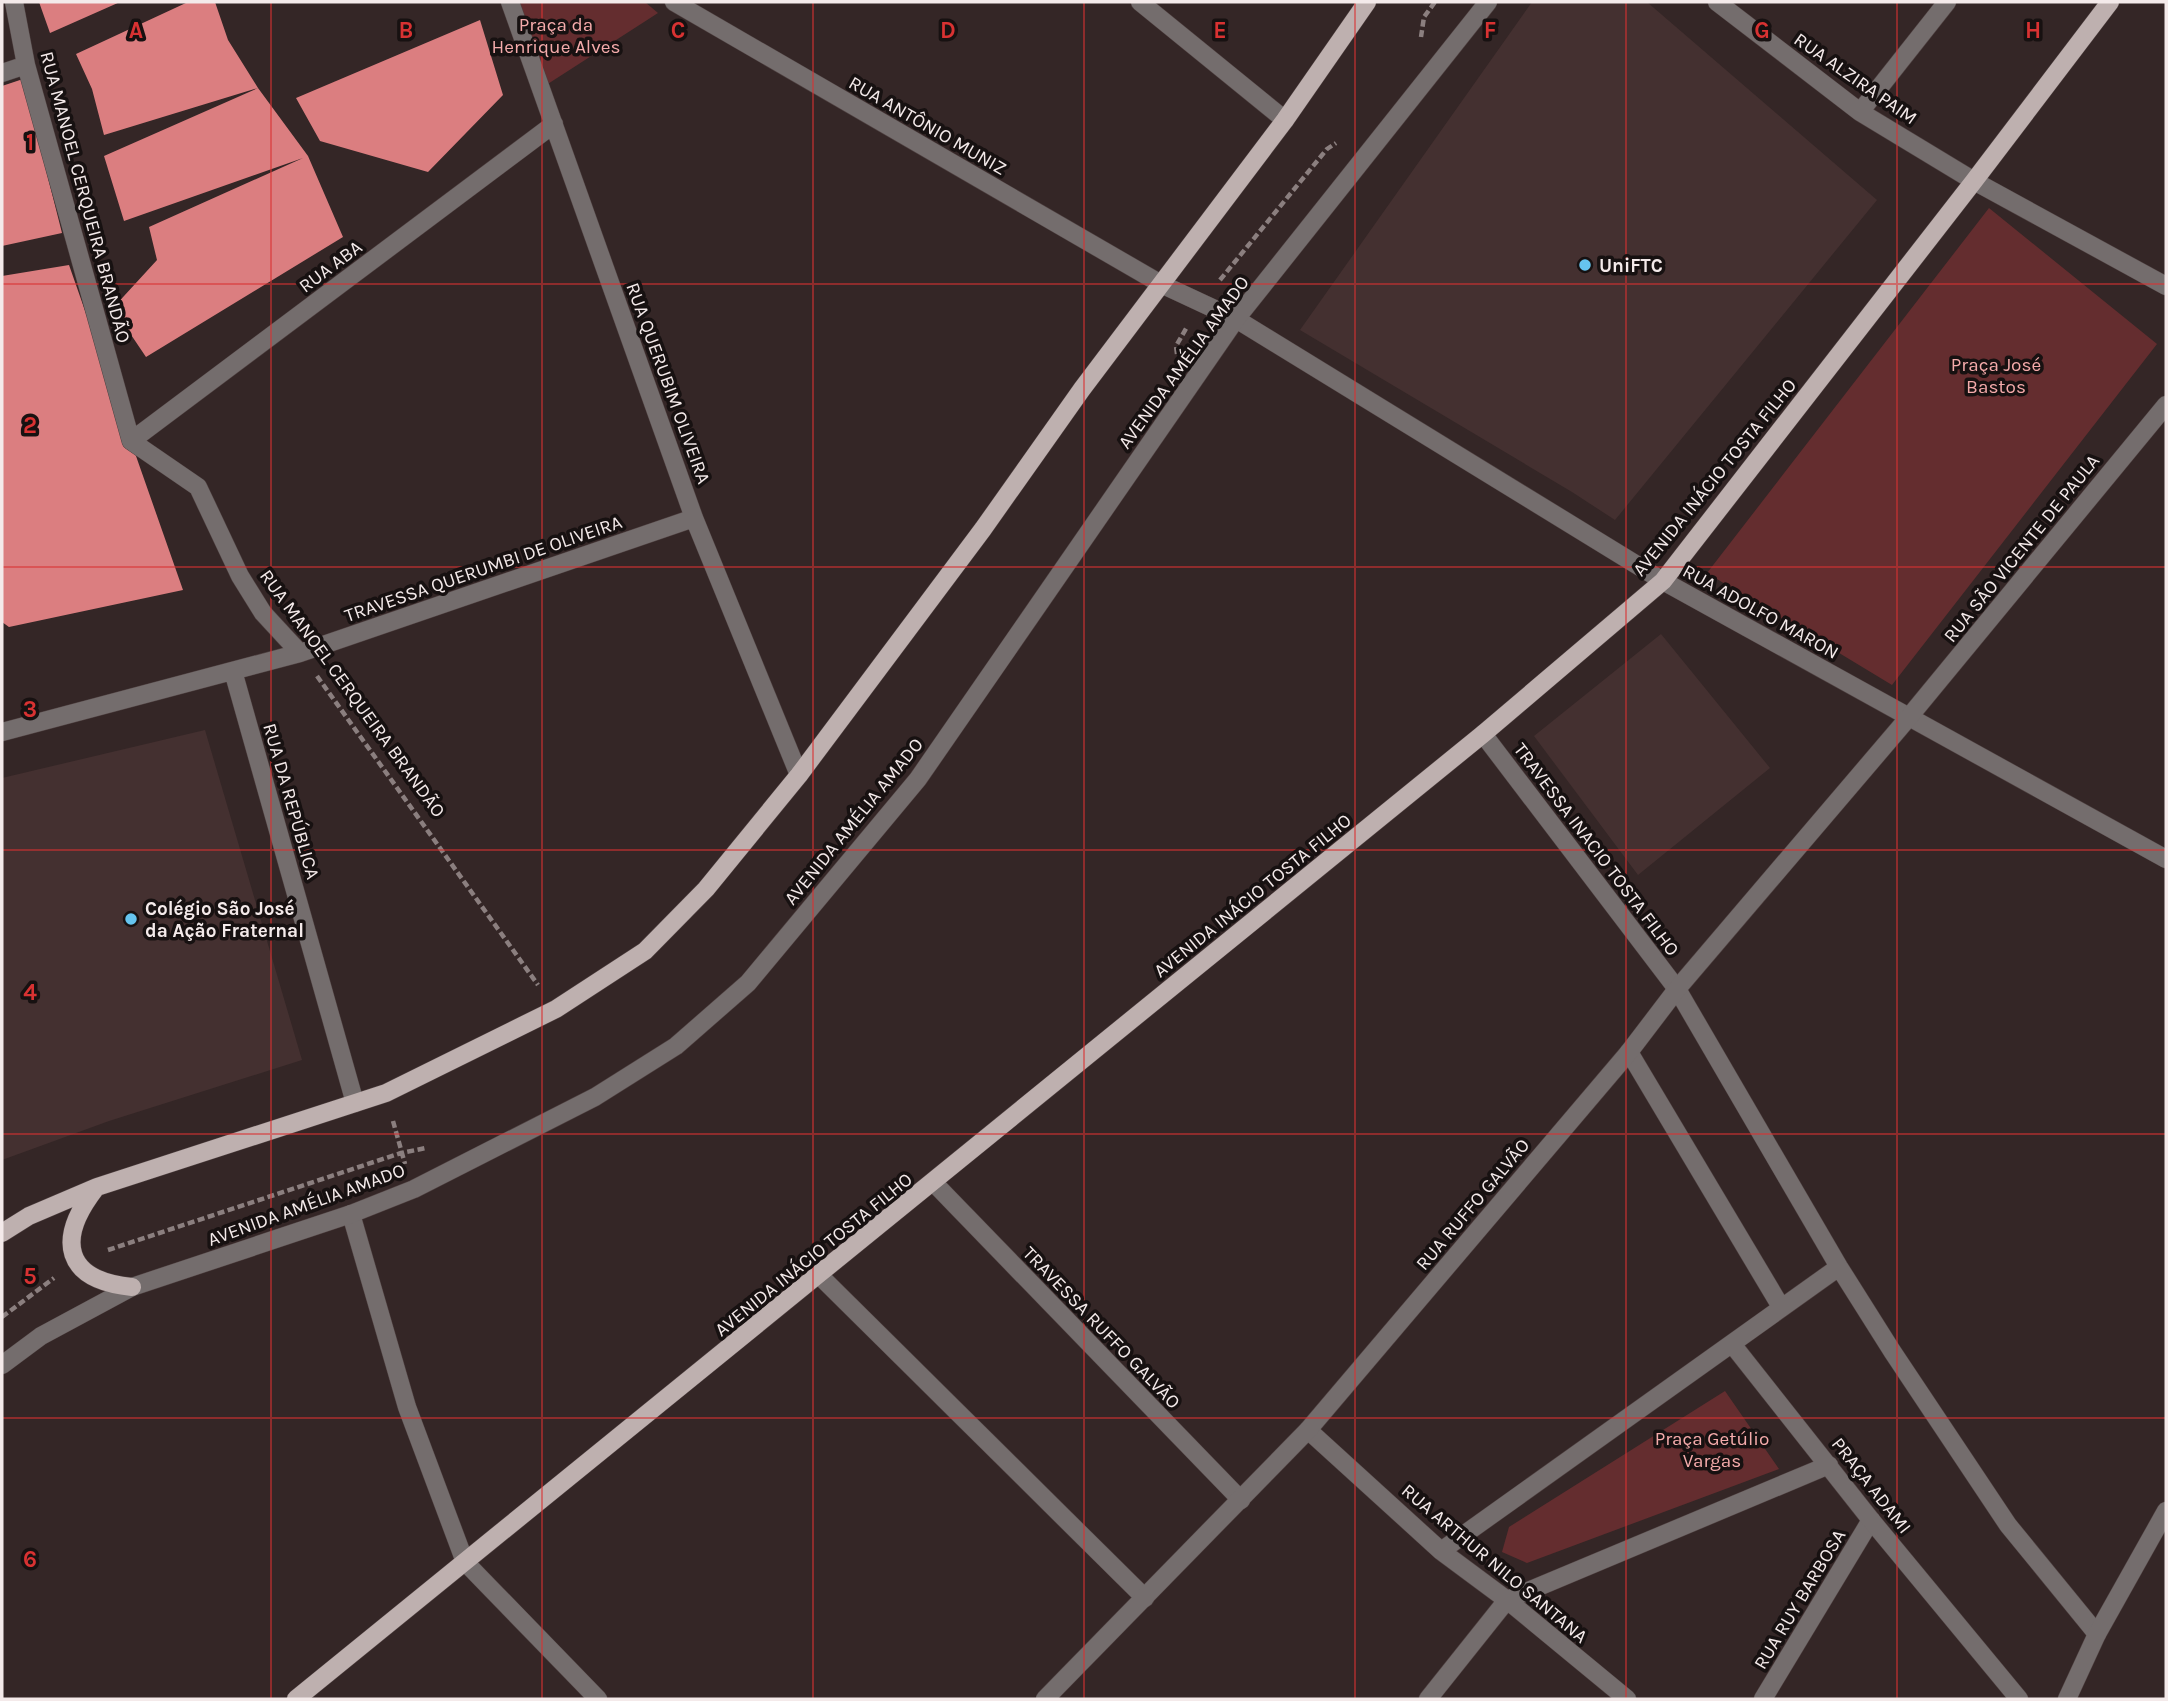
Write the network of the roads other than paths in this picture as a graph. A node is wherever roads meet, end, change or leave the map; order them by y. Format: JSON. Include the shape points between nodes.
{"nodes":[{"id":1,"x":14,"y":2,"type":"edge"},
{"id":2,"x":510,"y":2,"type":"edge"},
{"id":3,"x":674,"y":2,"type":"edge"},
{"id":4,"x":1140,"y":2,"type":"edge"},
{"id":5,"x":1367,"y":2,"type":"edge"},
{"id":6,"x":1488,"y":2,"type":"edge"},
{"id":7,"x":1717,"y":2,"type":"edge"},
{"id":8,"x":1947,"y":2,"type":"edge"},
{"id":9,"x":2110,"y":2,"type":"edge"},
{"id":10,"x":26,"y":65,"type":"junction"},
{"id":11,"x":2,"y":73,"type":"edge"},
{"id":12,"x":1860,"y":112,"type":"junction"},
{"id":13,"x":1285,"y":120,"type":"junction"},
{"id":14,"x":554,"y":124,"type":"junction"},
{"id":15,"x":1974,"y":181,"type":"junction"},
{"id":16,"x":1161,"y":284,"type":"junction"},
{"id":17,"x":2166,"y":286,"type":"edge"},
{"id":18,"x":1236,"y":319,"type":"junction"},
{"id":19,"x":2166,"y":405,"type":"edge"},
{"id":20,"x":131,"y":441,"type":"junction"},
{"id":21,"x":694,"y":518,"type":"junction"},
{"id":22,"x":1662,"y":581,"type":"junction"},
{"id":23,"x":300,"y":653,"type":"junction"},
{"id":24,"x":233,"y":671,"type":"junction"},
{"id":25,"x":1909,"y":717,"type":"junction"},
{"id":26,"x":2,"y":732,"type":"edge"},
{"id":27,"x":1483,"y":734,"type":"junction"},
{"id":28,"x":799,"y":775,"type":"junction"},
{"id":29,"x":2166,"y":859,"type":"edge"},
{"id":30,"x":1677,"y":989,"type":"junction"},
{"id":31,"x":1629,"y":1052,"type":"junction"},
{"id":32,"x":355,"y":1103,"type":"junction"},
{"id":33,"x":934,"y":1183,"type":"junction"},
{"id":34,"x":97,"y":1187,"type":"junction"},
{"id":35,"x":351,"y":1213,"type":"junction"},
{"id":36,"x":2,"y":1233,"type":"edge"},
{"id":37,"x":1839,"y":1267,"type":"junction"},
{"id":38,"x":819,"y":1275,"type":"junction"},
{"id":39,"x":132,"y":1287,"type":"junction"},
{"id":40,"x":1781,"y":1307,"type":"junction"},
{"id":41,"x":1732,"y":1344,"type":"junction"},
{"id":42,"x":2,"y":1365,"type":"edge"},
{"id":43,"x":1308,"y":1430,"type":"junction"},
{"id":44,"x":1829,"y":1465,"type":"junction"},
{"id":45,"x":1241,"y":1500,"type":"junction"},
{"id":46,"x":2166,"y":1511,"type":"edge"},
{"id":47,"x":1871,"y":1520,"type":"junction"},
{"id":48,"x":1441,"y":1551,"type":"junction"},
{"id":49,"x":465,"y":1562,"type":"junction"},
{"id":50,"x":1145,"y":1598,"type":"junction"},
{"id":51,"x":1507,"y":1600,"type":"junction"},
{"id":52,"x":2097,"y":1634,"type":"junction"},
{"id":53,"x":2069,"y":1698,"type":"edge"},
{"id":54,"x":296,"y":1699,"type":"edge"},
{"id":55,"x":598,"y":1699,"type":"edge"},
{"id":56,"x":1045,"y":1699,"type":"edge"},
{"id":57,"x":1428,"y":1699,"type":"edge"},
{"id":58,"x":1627,"y":1699,"type":"edge"},
{"id":59,"x":1763,"y":1699,"type":"edge"},
{"id":60,"x":2019,"y":1699,"type":"edge"}],
"edges":[{"from":1,"to":10,"type":"street","name":"RUA MANOEL CERQUEIRA BRANDÃO"},
{"from":2,"to":14,"type":"street","name":"RUA QUERUBIM OLIVEIRA"},
{"from":3,"to":16,"type":"street","name":"RUA ANTÔNIO MUNIZ"},
{"from":4,"to":13,"type":"street"},
{"from":5,"to":13,"type":"main road"},
{"from":6,"to":18,"type":"street","name":"AVENIDA AMÉLIA AMADO"},
{"from":7,"to":12,"type":"street","name":"RUA ALZIRA PAIM"},
{"from":8,"to":12,"type":"street"},
{"from":9,"to":15,"type":"main road","name":"AVENIDA INÁCIO TOSTA FILHO"},
{"from":10,"to":11,"type":"street"},
{"from":10,"to":20,"type":"street","name":"RUA MANOEL CERQUEIRA BRANDÃO"},
{"from":12,"to":15,"type":"street","name":"RUA ALZIRA PAIM"},
{"from":13,"to":16,"type":"main road"},
{"from":14,"to":20,"type":"street","name":"RUA ABA"},
{"from":14,"to":21,"type":"street","name":"RUA QUERUBIM OLIVEIRA"},
{"from":15,"to":17,"type":"street"},
{"from":15,"to":22,"type":"main road","name":"AVENIDA INÁCIO TOSTA FILHO"},
{"from":16,"to":18,"type":"street","name":"RUA ANTÔNIO MUNIZ"},
{"from":16,"to":28,"type":"main road"},
{"from":18,"to":22,"type":"street","name":"RUA ADOLFO MARON"},
{"from":18,"to":35,"type":"street","name":"AVENIDA AMÉLIA AMADO","via":[[918,779],[748,983],[676,1046],[595,1097],[414,1189]]},
{"from":19,"to":25,"type":"street","name":"RUA SÃO VICENTE DE PAULA"},
{"from":20,"to":23,"type":"street","name":"RUA MANOEL CERQUEIRA BRANDÃO","via":[[198,487],[257,604]]},
{"from":21,"to":23,"type":"street","name":"TRAVESSA QUERUMBI DE OLIVEIRA"},
{"from":21,"to":28,"type":"street","name":"RUA QUERUBIM OLIVEIRA"},
{"from":22,"to":25,"type":"street","name":"RUA ADOLFO MARON"},
{"from":22,"to":27,"type":"main road","name":"AVENIDA INÁCIO TOSTA FILHO"},
{"from":23,"to":24,"type":"street","name":"TRAVESSA QUERUMBI DE OLIVEIRA"},
{"from":24,"to":26,"type":"street","name":"TRAVESSA QUERUMBI DE OLIVEIRA"},
{"from":24,"to":32,"type":"street","name":"RUA DA REPÚBLICA"},
{"from":25,"to":29,"type":"street","name":"RUA ADOLFO MARON"},
{"from":25,"to":30,"type":"street","name":"RUA RUFFO GALVÃO"},
{"from":27,"to":30,"type":"street","name":"TRAVESSA INACIO TOSTA FILHO"},
{"from":27,"to":33,"type":"main road","name":"AVENIDA INÁCIO TOSTA FILHO"},
{"from":28,"to":32,"type":"main road","via":[[706,888],[645,951],[556,1009],[386,1093]]},
{"from":30,"to":31,"type":"street","name":"RUA RUFFO GALVÃO"},
{"from":30,"to":37,"type":"street"},
{"from":31,"to":40,"type":"street"},
{"from":31,"to":43,"type":"street","name":"RUA RUFFO GALVÃO"},
{"from":32,"to":34,"type":"main road"},
{"from":33,"to":38,"type":"main road","name":"AVENIDA INÁCIO TOSTA FILHO"},
{"from":33,"to":45,"type":"street","name":"TRAVESSA RUFFO GALVÃO"},
{"from":34,"to":36,"type":"main road","via":[[29,1216]]},
{"from":34,"to":39,"type":"main road","via":[[76,1219],[71,1239],[74,1261],[107,1284]]},
{"from":35,"to":39,"type":"street","name":"AVENIDA AMÉLIA AMADO"},
{"from":35,"to":49,"type":"street","via":[[407,1407]]},
{"from":37,"to":40,"type":"street"},
{"from":37,"to":52,"type":"street","via":[[2008,1525]]},
{"from":38,"to":49,"type":"main road","name":"AVENIDA INÁCIO TOSTA FILHO"},
{"from":38,"to":50,"type":"street"},
{"from":39,"to":42,"type":"street","name":"AVENIDA AMÉLIA AMADO","via":[[40,1336]]},
{"from":40,"to":41,"type":"street"},
{"from":41,"to":44,"type":"street","name":"PRAÇA ADAMI"},
{"from":41,"to":48,"type":"street"},
{"from":43,"to":45,"type":"street","name":"RUA RUFFO GALVÃO"},
{"from":43,"to":48,"type":"street","name":"RUA ARTHUR NILO SANTANA"},
{"from":44,"to":47,"type":"street","name":"PRAÇA ADAMI"},
{"from":44,"to":51,"type":"street"},
{"from":45,"to":50,"type":"street","name":"RUA RUFFO GALVÃO"},
{"from":46,"to":52,"type":"street"},
{"from":47,"to":59,"type":"street","name":"RUA RUY BARBOSA"},
{"from":47,"to":60,"type":"street","name":"PRAÇA ADAMI"},
{"from":48,"to":51,"type":"street","name":"RUA ARTHUR NILO SANTANA"},
{"from":49,"to":54,"type":"main road","name":"AVENIDA INÁCIO TOSTA FILHO"},
{"from":49,"to":55,"type":"street"},
{"from":50,"to":56,"type":"street","name":"RUA RUFFO GALVÃO"},
{"from":51,"to":57,"type":"street"},
{"from":51,"to":58,"type":"street","name":"RUA ARTHUR NILO SANTANA"},
{"from":52,"to":53,"type":"street"}]}
